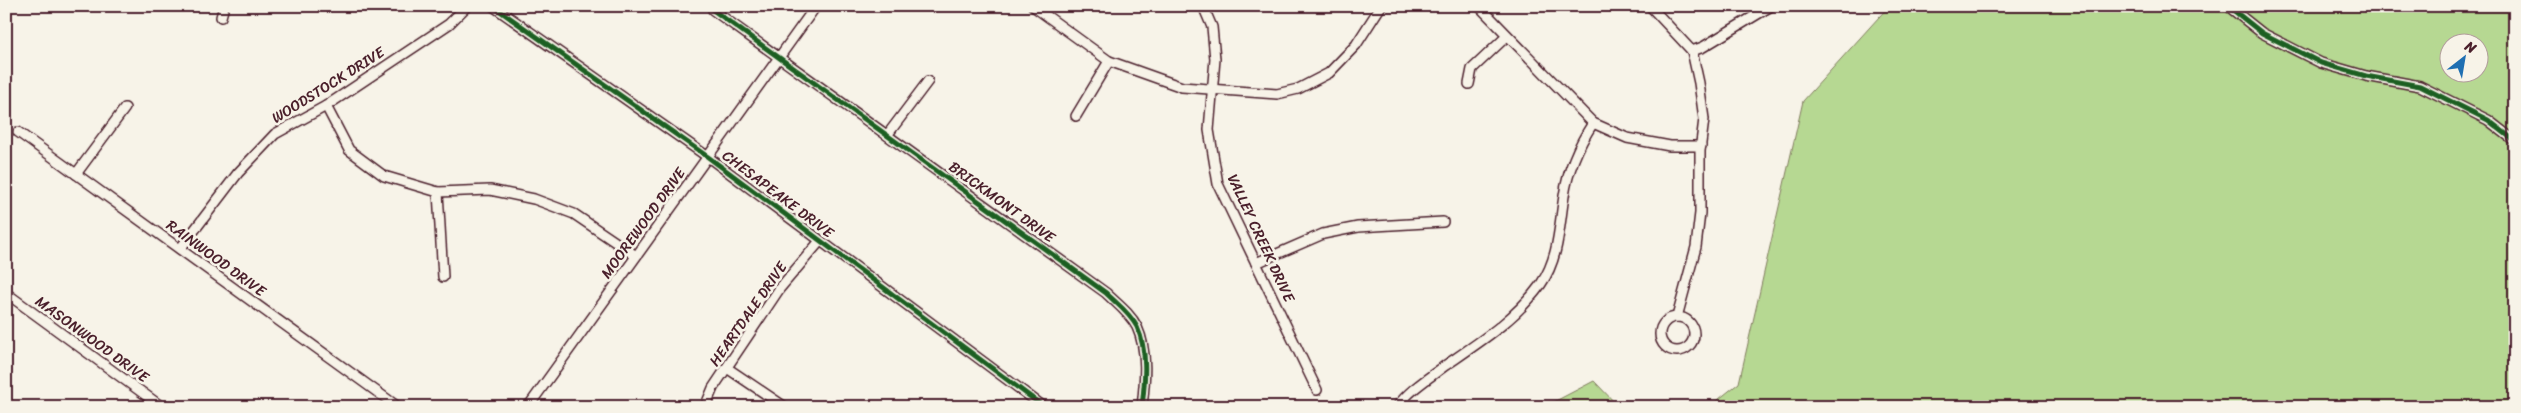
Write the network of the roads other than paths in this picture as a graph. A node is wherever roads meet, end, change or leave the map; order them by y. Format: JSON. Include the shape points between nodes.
{"nodes":[{"id":1,"x":224,"y":6,"type":"edge"},
{"id":2,"x":467,"y":6,"type":"edge"},
{"id":3,"x":493,"y":6,"type":"edge"},
{"id":4,"x":816,"y":6,"type":"edge"},
{"id":5,"x":1033,"y":6,"type":"edge"},
{"id":6,"x":1203,"y":6,"type":"edge"},
{"id":7,"x":1381,"y":6,"type":"edge"},
{"id":8,"x":1479,"y":6,"type":"edge"},
{"id":9,"x":1650,"y":6,"type":"edge"},
{"id":10,"x":1772,"y":6,"type":"edge"},
{"id":11,"x":2228,"y":6,"type":"edge"},
{"id":12,"x":712,"y":10,"type":"dead end"},
{"id":13,"x":221,"y":17,"type":"dead end"},
{"id":14,"x":1507,"y":36,"type":"junction"},
{"id":15,"x":1692,"y":52,"type":"junction"},
{"id":16,"x":780,"y":57,"type":"junction"},
{"id":17,"x":1108,"y":61,"type":"junction"},
{"id":18,"x":928,"y":81,"type":"dead end"},
{"id":19,"x":1469,"y":84,"type":"dead end"},
{"id":20,"x":1213,"y":90,"type":"junction"},
{"id":21,"x":326,"y":106,"type":"junction"},
{"id":22,"x":125,"y":108,"type":"dead end"},
{"id":23,"x":1076,"y":116,"type":"dead end"},
{"id":24,"x":1593,"y":123,"type":"junction"},
{"id":25,"x":18,"y":132,"type":"dead end"},
{"id":26,"x":888,"y":134,"type":"junction"},
{"id":27,"x":2515,"y":141,"type":"edge"},
{"id":28,"x":1701,"y":146,"type":"junction"},
{"id":29,"x":708,"y":157,"type":"junction"},
{"id":30,"x":76,"y":174,"type":"junction"},
{"id":31,"x":438,"y":192,"type":"junction"},
{"id":32,"x":1443,"y":222,"type":"dead end"},
{"id":33,"x":820,"y":241,"type":"junction"},
{"id":34,"x":180,"y":249,"type":"junction"},
{"id":35,"x":636,"y":256,"type":"junction"},
{"id":36,"x":1256,"y":263,"type":"junction"},
{"id":37,"x":443,"y":277,"type":"dead end"},
{"id":38,"x":6,"y":293,"type":"edge"},
{"id":39,"x":1677,"y":317,"type":"dead end"},
{"id":40,"x":727,"y":368,"type":"junction"},
{"id":41,"x":1317,"y":390,"type":"dead end"},
{"id":42,"x":162,"y":407,"type":"edge"},
{"id":43,"x":398,"y":407,"type":"edge"},
{"id":44,"x":528,"y":407,"type":"edge"},
{"id":45,"x":705,"y":407,"type":"edge"},
{"id":46,"x":786,"y":407,"type":"edge"},
{"id":47,"x":1044,"y":407,"type":"edge"},
{"id":48,"x":1142,"y":407,"type":"edge"},
{"id":49,"x":1397,"y":407,"type":"edge"}],
"edges":[{"from":1,"to":13,"type":"street"},
{"from":2,"to":21,"type":"street","name":"WOODSTOCK DRIVE","via":[[450,24]]},
{"from":3,"to":29,"type":"street","name":"CHESAPEAKE DRIVE"},
{"from":4,"to":16,"type":"street","name":"MOOREWOOD DRIVE"},
{"from":5,"to":17,"type":"street"},
{"from":6,"to":20,"type":"street","name":"VALLEY CREEK DRIVE","via":[[1215,59]]},
{"from":7,"to":20,"type":"street","via":[[1356,45],[1328,73],[1298,89],[1277,94]]},
{"from":8,"to":14,"type":"street"},
{"from":9,"to":15,"type":"street"},
{"from":10,"to":15,"type":"street"},
{"from":11,"to":27,"type":"street","via":[[2262,33],[2321,63],[2420,86],[2488,120]]},
{"from":12,"to":16,"type":"street","name":"BRICKMONT DRIVE"},
{"from":14,"to":19,"type":"street","via":[[1472,69]]},
{"from":14,"to":24,"type":"street"},
{"from":15,"to":28,"type":"street","via":[[1704,119]]},
{"from":16,"to":26,"type":"street","name":"BRICKMONT DRIVE"},
{"from":16,"to":29,"type":"street","name":"MOOREWOOD DRIVE"},
{"from":17,"to":20,"type":"street","via":[[1182,87]]},
{"from":17,"to":23,"type":"street"},
{"from":18,"to":26,"type":"street"},
{"from":20,"to":36,"type":"street","name":"VALLEY CREEK DRIVE","via":[[1209,130],[1218,184]]},
{"from":21,"to":31,"type":"street","via":[[349,150],[384,176]]},
{"from":21,"to":34,"type":"street","name":"WOODSTOCK DRIVE","via":[[275,134],[238,173]]},
{"from":22,"to":30,"type":"street"},
{"from":24,"to":28,"type":"street","via":[[1627,138],[1670,146]]},
{"from":24,"to":49,"type":"street","via":[[1570,167],[1554,255],[1542,282],[1522,309],[1432,375]]},
{"from":25,"to":30,"type":"street","name":"RAINWOOD DRIVE"},
{"from":26,"to":48,"type":"street","name":"BRICKMONT DRIVE","via":[[1106,292],[1125,311],[1136,326],[1144,348]]},
{"from":28,"to":39,"type":"street","via":[[1696,248]]},
{"from":29,"to":33,"type":"street","name":"CHESAPEAKE DRIVE"},
{"from":29,"to":35,"type":"street","name":"MOOREWOOD DRIVE"},
{"from":30,"to":34,"type":"street","name":"RAINWOOD DRIVE"},
{"from":31,"to":35,"type":"street","via":[[490,190],[534,199],[574,214]]},
{"from":31,"to":37,"type":"street"},
{"from":32,"to":36,"type":"street","via":[[1358,226],[1323,234]]},
{"from":33,"to":40,"type":"street","name":"HEARTDALE DRIVE","via":[[780,288]]},
{"from":33,"to":47,"type":"street","name":"CHESAPEAKE DRIVE"},
{"from":34,"to":43,"type":"street","name":"RAINWOOD DRIVE"},
{"from":35,"to":44,"type":"street","name":"MOOREWOOD DRIVE"},
{"from":36,"to":41,"type":"street","name":"VALLEY CREEK DRIVE"},
{"from":38,"to":42,"type":"street","name":"MASONWOOD DRIVE"},
{"from":40,"to":45,"type":"street","name":"HEARTDALE DRIVE"},
{"from":40,"to":46,"type":"street"}]}
